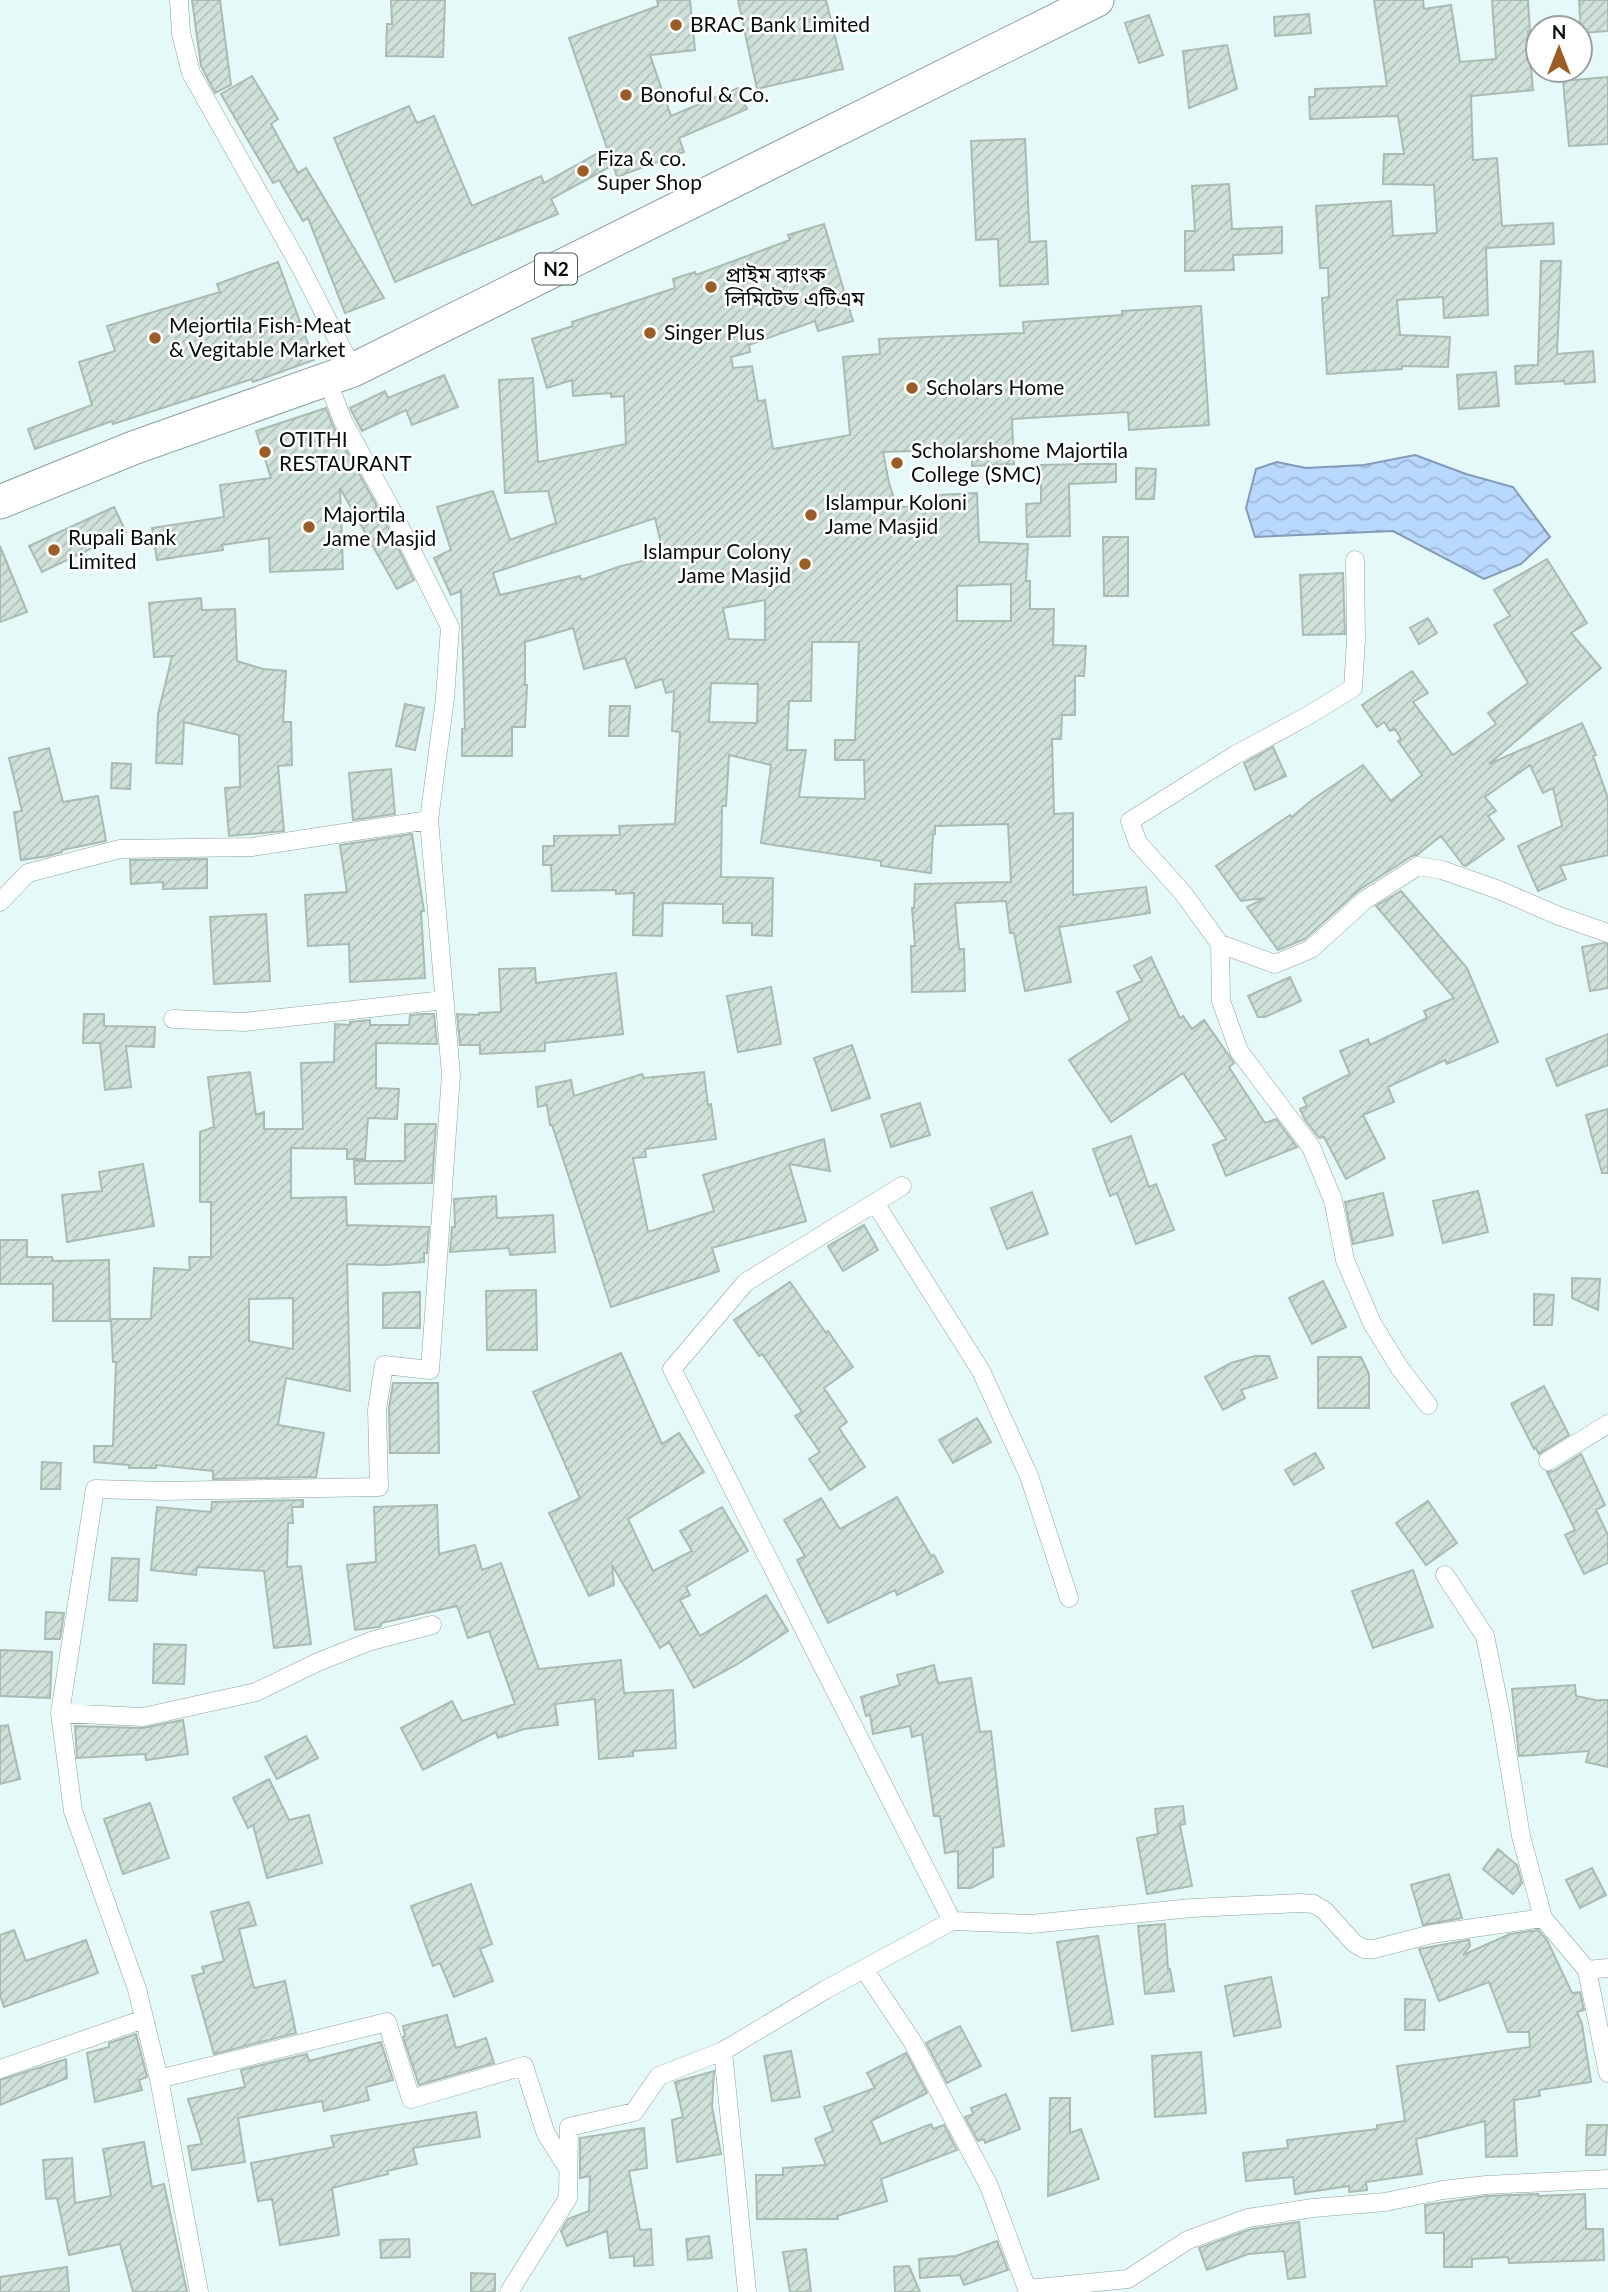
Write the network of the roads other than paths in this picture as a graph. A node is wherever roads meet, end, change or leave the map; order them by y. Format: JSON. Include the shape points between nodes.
{"nodes":[{"id":1,"x":179,"y":0,"type":"edge"},
{"id":2,"x":1097,"y":0,"type":"edge"},
{"id":3,"x":340,"y":375,"type":"junction"},
{"id":4,"x":0,"y":502,"type":"edge"},
{"id":5,"x":1354,"y":560,"type":"dead end"},
{"id":6,"x":429,"y":820,"type":"junction"},
{"id":7,"x":0,"y":901,"type":"edge"},
{"id":8,"x":1608,"y":933,"type":"edge"},
{"id":9,"x":1220,"y":944,"type":"junction"},
{"id":10,"x":444,"y":1000,"type":"junction"},
{"id":11,"x":173,"y":1019,"type":"dead end"},
{"id":12,"x":902,"y":1186,"type":"dead end"},
{"id":13,"x":874,"y":1203,"type":"junction"},
{"id":14,"x":1428,"y":1405,"type":"dead end"},
{"id":15,"x":1608,"y":1424,"type":"edge"},
{"id":16,"x":1548,"y":1461,"type":"dead end"},
{"id":17,"x":1445,"y":1575,"type":"dead end"},
{"id":18,"x":1069,"y":1598,"type":"dead end"},
{"id":19,"x":432,"y":1625,"type":"dead end"},
{"id":20,"x":60,"y":1713,"type":"junction"},
{"id":21,"x":1543,"y":1918,"type":"junction"},
{"id":22,"x":952,"y":1921,"type":"junction"},
{"id":23,"x":1608,"y":1968,"type":"edge"},
{"id":24,"x":864,"y":1969,"type":"junction"},
{"id":25,"x":1587,"y":1970,"type":"junction"},
{"id":26,"x":145,"y":2019,"type":"junction"},
{"id":27,"x":723,"y":2051,"type":"junction"},
{"id":28,"x":0,"y":2069,"type":"edge"},
{"id":29,"x":1608,"y":2073,"type":"edge"},
{"id":30,"x":159,"y":2079,"type":"junction"},
{"id":31,"x":568,"y":2170,"type":"junction"},
{"id":32,"x":1608,"y":2179,"type":"edge"},
{"id":33,"x":199,"y":2292,"type":"edge"},
{"id":34,"x":509,"y":2292,"type":"edge"},
{"id":35,"x":747,"y":2292,"type":"edge"}],
"edges":[{"from":1,"to":3,"type":"street","via":[[191,73],[301,268]]},
{"from":2,"to":3,"type":"highway","number":"N2"},
{"from":3,"to":4,"type":"highway","number":"N2","via":[[133,448]]},
{"from":3,"to":6,"type":"street","via":[[343,421],[450,627]]},
{"from":5,"to":9,"type":"street","via":[[1353,688],[1130,821],[1138,843],[1184,893]]},
{"from":6,"to":7,"type":"street","via":[[252,847],[120,849],[28,873]]},
{"from":6,"to":10,"type":"street"},
{"from":8,"to":9,"type":"street","via":[[1454,874],[1418,866],[1365,900],[1311,949],[1275,964]]},
{"from":9,"to":14,"type":"street","via":[[1221,1001],[1238,1051],[1311,1147],[1333,1200],[1345,1261],[1373,1323]]},
{"from":10,"to":11,"type":"street","via":[[244,1022]]},
{"from":10,"to":20,"type":"street","via":[[451,1075],[430,1370],[384,1365],[377,1410],[379,1486],[95,1489]]},
{"from":12,"to":13,"type":"street"},
{"from":13,"to":18,"type":"street","via":[[981,1371],[1029,1476]]},
{"from":13,"to":22,"type":"street","via":[[746,1282],[672,1369]]},
{"from":15,"to":16,"type":"street"},
{"from":17,"to":21,"type":"street","via":[[1485,1636],[1521,1836]]},
{"from":19,"to":20,"type":"street","via":[[371,1641],[256,1692],[143,1717]]},
{"from":20,"to":26,"type":"street","via":[[73,1811]]},
{"from":21,"to":22,"type":"street","via":[[1432,1934],[1374,1949],[1353,1943],[1325,1911],[1300,1902],[1031,1924]]},
{"from":21,"to":25,"type":"street"},
{"from":22,"to":24,"type":"street"},
{"from":23,"to":25,"type":"street"},
{"from":24,"to":27,"type":"street"},
{"from":24,"to":32,"type":"street","via":[[912,2041],[989,2186],[1027,2289],[1128,2279],[1188,2240],[1248,2218],[1486,2185]]},
{"from":25,"to":29,"type":"street"},
{"from":26,"to":28,"type":"street"},
{"from":26,"to":30,"type":"street"},
{"from":27,"to":31,"type":"street","via":[[659,2076],[634,2112],[569,2127]]},
{"from":27,"to":35,"type":"street"},
{"from":30,"to":31,"type":"street","via":[[387,2022],[411,2099],[524,2066],[546,2134]]},
{"from":30,"to":33,"type":"street"},
{"from":31,"to":34,"type":"street","via":[[568,2198]]}]}
